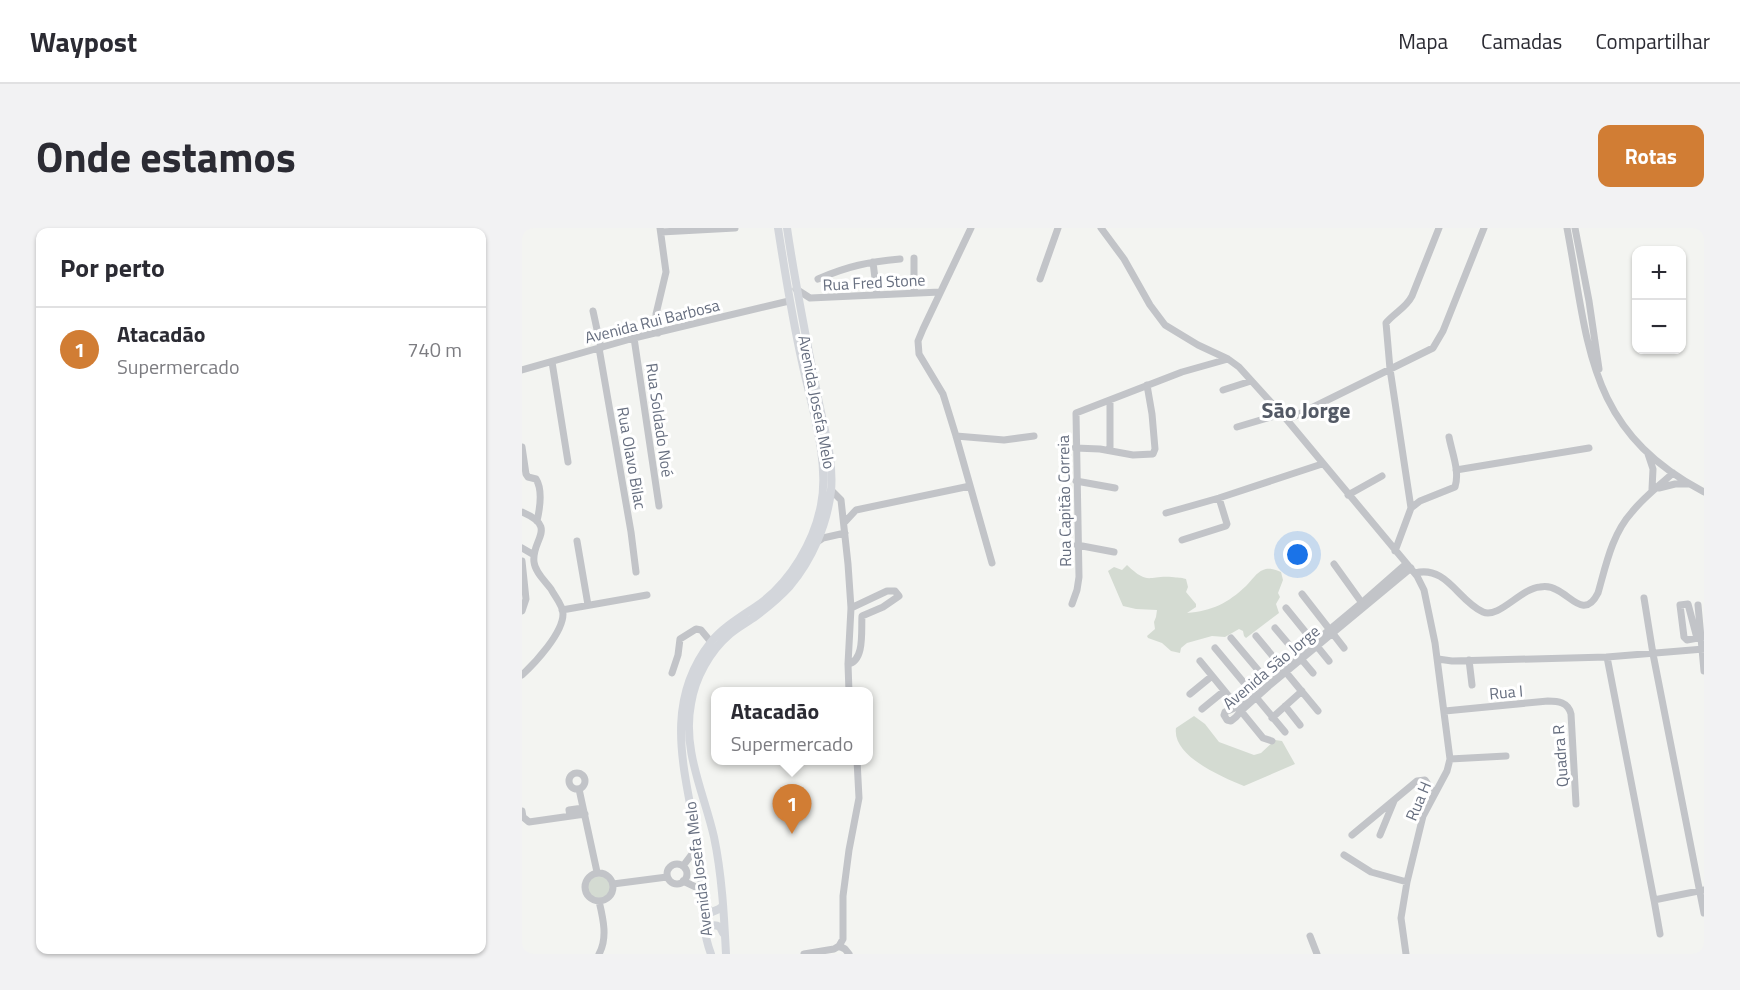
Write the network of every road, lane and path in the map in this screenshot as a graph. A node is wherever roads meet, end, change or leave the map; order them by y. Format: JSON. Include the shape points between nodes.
{"nodes":[{"id":1,"x":735,"y":228,"type":"edge"},
{"id":2,"x":778,"y":228,"type":"edge"},
{"id":3,"x":787,"y":228,"type":"edge"},
{"id":4,"x":971,"y":228,"type":"edge"},
{"id":5,"x":1058,"y":228,"type":"edge"},
{"id":6,"x":1101,"y":228,"type":"edge"},
{"id":7,"x":1439,"y":228,"type":"edge"},
{"id":8,"x":1484,"y":228,"type":"edge"},
{"id":9,"x":1567,"y":228,"type":"edge"},
{"id":10,"x":1575,"y":228,"type":"edge"},
{"id":11,"x":723,"y":229,"type":"edge"},
{"id":12,"x":660,"y":230,"type":"edge"},
{"id":13,"x":914,"y":258,"type":"dead end"},
{"id":14,"x":900,"y":259,"type":"dead end"},
{"id":15,"x":873,"y":262,"type":"junction"},
{"id":16,"x":818,"y":279,"type":"dead end"},
{"id":17,"x":1040,"y":279,"type":"dead end"},
{"id":18,"x":796,"y":289,"type":"junction"},
{"id":19,"x":940,"y":292,"type":"junction"},
{"id":20,"x":914,"y":293,"type":"junction"},
{"id":21,"x":877,"y":295,"type":"junction"},
{"id":22,"x":810,"y":298,"type":"junction"},
{"id":23,"x":789,"y":301,"type":"junction"},
{"id":24,"x":799,"y":307,"type":"junction"},
{"id":25,"x":593,"y":311,"type":"dead end"},
{"id":26,"x":658,"y":333,"type":"junction"},
{"id":27,"x":634,"y":338,"type":"junction"},
{"id":28,"x":600,"y":348,"type":"junction"},
{"id":29,"x":1228,"y":359,"type":"junction"},
{"id":30,"x":552,"y":362,"type":"junction"},
{"id":31,"x":1390,"y":369,"type":"junction"},
{"id":32,"x":522,"y":370,"type":"edge"},
{"id":33,"x":1251,"y":381,"type":"junction"},
{"id":34,"x":1147,"y":385,"type":"junction"},
{"id":35,"x":1602,"y":387,"type":"junction"},
{"id":36,"x":1222,"y":390,"type":"dead end"},
{"id":37,"x":1110,"y":400,"type":"junction"},
{"id":38,"x":1281,"y":414,"type":"junction"},
{"id":39,"x":1287,"y":420,"type":"junction"},
{"id":40,"x":1237,"y":427,"type":"dead end"},
{"id":41,"x":1034,"y":435,"type":"dead end"},
{"id":42,"x":956,"y":436,"type":"junction"},
{"id":43,"x":1449,"y":437,"type":"dead end"},
{"id":44,"x":522,"y":447,"type":"edge"},
{"id":45,"x":1075,"y":448,"type":"junction"},
{"id":46,"x":1589,"y":448,"type":"dead end"},
{"id":47,"x":1110,"y":450,"type":"junction"},
{"id":48,"x":1648,"y":454,"type":"junction"},
{"id":49,"x":568,"y":462,"type":"dead end"},
{"id":50,"x":1322,"y":464,"type":"junction"},
{"id":51,"x":1456,"y":470,"type":"junction"},
{"id":52,"x":1671,"y":472,"type":"junction"},
{"id":53,"x":1382,"y":476,"type":"dead end"},
{"id":54,"x":1076,"y":481,"type":"junction"},
{"id":55,"x":1689,"y":484,"type":"junction"},
{"id":56,"x":970,"y":486,"type":"junction"},
{"id":57,"x":1115,"y":488,"type":"dead end"},
{"id":58,"x":831,"y":490,"type":"junction"},
{"id":59,"x":1652,"y":491,"type":"junction"},
{"id":60,"x":1704,"y":492,"type":"edge"},
{"id":61,"x":1348,"y":495,"type":"junction"},
{"id":62,"x":1219,"y":498,"type":"junction"},
{"id":63,"x":841,"y":500,"type":"junction"},
{"id":64,"x":659,"y":506,"type":"dead end"},
{"id":65,"x":1411,"y":507,"type":"junction"},
{"id":66,"x":856,"y":510,"type":"junction"},
{"id":67,"x":522,"y":512,"type":"edge"},
{"id":68,"x":1166,"y":513,"type":"dead end"},
{"id":69,"x":537,"y":521,"type":"junction"},
{"id":70,"x":844,"y":523,"type":"junction"},
{"id":71,"x":845,"y":533,"type":"junction"},
{"id":72,"x":577,"y":540,"type":"dead end"},
{"id":73,"x":1182,"y":540,"type":"dead end"},
{"id":74,"x":817,"y":542,"type":"junction"},
{"id":75,"x":1077,"y":545,"type":"junction"},
{"id":76,"x":522,"y":548,"type":"edge"},
{"id":77,"x":1395,"y":551,"type":"junction"},
{"id":78,"x":1114,"y":552,"type":"dead end"},
{"id":79,"x":534,"y":555,"type":"junction"},
{"id":80,"x":522,"y":561,"type":"edge"},
{"id":81,"x":992,"y":563,"type":"dead end"},
{"id":82,"x":1334,"y":564,"type":"dead end"},
{"id":83,"x":1412,"y":570,"type":"junction"},
{"id":84,"x":636,"y":572,"type":"dead end"},
{"id":85,"x":1432,"y":574,"type":"junction"},
{"id":86,"x":1422,"y":584,"type":"junction"},
{"id":87,"x":1302,"y":594,"type":"dead end"},
{"id":88,"x":647,"y":595,"type":"dead end"},
{"id":89,"x":1644,"y":598,"type":"dead end"},
{"id":90,"x":1365,"y":602,"type":"junction"},
{"id":91,"x":1072,"y":604,"type":"dead end"},
{"id":92,"x":588,"y":605,"type":"junction"},
{"id":93,"x":1698,"y":605,"type":"dead end"},
{"id":94,"x":851,"y":608,"type":"junction"},
{"id":95,"x":1286,"y":608,"type":"dead end"},
{"id":96,"x":522,"y":610,"type":"edge"},
{"id":97,"x":562,"y":610,"type":"junction"},
{"id":98,"x":1275,"y":628,"type":"dead end"},
{"id":99,"x":1331,"y":631,"type":"junction"},
{"id":100,"x":1256,"y":636,"type":"dead end"},
{"id":101,"x":1231,"y":638,"type":"dead end"},
{"id":102,"x":1700,"y":638,"type":"edge"},
{"id":103,"x":711,"y":642,"type":"junction"},
{"id":104,"x":1316,"y":644,"type":"junction"},
{"id":105,"x":1215,"y":648,"type":"dead end"},
{"id":106,"x":1344,"y":648,"type":"dead end"},
{"id":107,"x":1703,"y":649,"type":"edge"},
{"id":108,"x":1653,"y":654,"type":"junction"},
{"id":109,"x":1300,"y":657,"type":"junction"},
{"id":110,"x":1607,"y":657,"type":"junction"},
{"id":111,"x":1438,"y":659,"type":"junction"},
{"id":112,"x":1469,"y":660,"type":"junction"},
{"id":113,"x":1200,"y":661,"type":"dead end"},
{"id":114,"x":1329,"y":661,"type":"dead end"},
{"id":115,"x":848,"y":664,"type":"junction"},
{"id":116,"x":1284,"y":670,"type":"junction"},
{"id":117,"x":1704,"y":671,"type":"edge"},
{"id":118,"x":672,"y":673,"type":"dead end"},
{"id":119,"x":1312,"y":673,"type":"dead end"},
{"id":120,"x":522,"y":675,"type":"edge"},
{"id":121,"x":1212,"y":676,"type":"junction"},
{"id":122,"x":1269,"y":683,"type":"junction"},
{"id":123,"x":1472,"y":685,"type":"dead end"},
{"id":124,"x":849,"y":687,"type":"edge"},
{"id":125,"x":1224,"y":691,"type":"junction"},
{"id":126,"x":1302,"y":691,"type":"junction"},
{"id":127,"x":1190,"y":694,"type":"dead end"},
{"id":128,"x":1253,"y":696,"type":"junction"},
{"id":129,"x":1285,"y":706,"type":"junction"},
{"id":130,"x":1568,"y":707,"type":"joint"},
{"id":131,"x":1202,"y":709,"type":"dead end"},
{"id":132,"x":1239,"y":709,"type":"junction"},
{"id":133,"x":1318,"y":711,"type":"dead end"},
{"id":134,"x":1445,"y":711,"type":"junction"},
{"id":135,"x":1272,"y":718,"type":"junction"},
{"id":136,"x":1300,"y":724,"type":"dead end"},
{"id":137,"x":1285,"y":732,"type":"dead end"},
{"id":138,"x":1272,"y":741,"type":"dead end"},
{"id":139,"x":1506,"y":756,"type":"dead end"},
{"id":140,"x":1450,"y":759,"type":"junction"},
{"id":141,"x":857,"y":765,"type":"edge"},
{"id":142,"x":579,"y":789,"type":"dead end"},
{"id":143,"x":1434,"y":793,"type":"junction"},
{"id":144,"x":1396,"y":797,"type":"junction"},
{"id":145,"x":1576,"y":804,"type":"dead end"},
{"id":146,"x":522,"y":811,"type":"edge"},
{"id":147,"x":584,"y":811,"type":"junction"},
{"id":148,"x":1352,"y":835,"type":"dead end"},
{"id":149,"x":1380,"y":835,"type":"dead end"},
{"id":150,"x":698,"y":846,"type":"junction"},
{"id":151,"x":1344,"y":855,"type":"dead end"},
{"id":152,"x":701,"y":870,"type":"junction"},
{"id":153,"x":597,"y":872,"type":"junction"},
{"id":154,"x":685,"y":873,"type":"junction"},
{"id":155,"x":667,"y":877,"type":"junction"},
{"id":156,"x":1407,"y":882,"type":"junction"},
{"id":157,"x":613,"y":884,"type":"junction"},
{"id":158,"x":702,"y":891,"type":"junction"},
{"id":159,"x":1702,"y":891,"type":"edge"},
{"id":160,"x":1654,"y":900,"type":"junction"},
{"id":161,"x":599,"y":901,"type":"junction"},
{"id":162,"x":723,"y":906,"type":"junction"},
{"id":163,"x":1704,"y":913,"type":"edge"},
{"id":164,"x":705,"y":932,"type":"junction"},
{"id":165,"x":1660,"y":934,"type":"dead end"},
{"id":166,"x":1310,"y":936,"type":"dead end"},
{"id":167,"x":839,"y":946,"type":"junction"},
{"id":168,"x":726,"y":951,"type":"edge"},
{"id":169,"x":600,"y":954,"type":"edge"},
{"id":170,"x":711,"y":954,"type":"edge"},
{"id":171,"x":804,"y":954,"type":"edge"},
{"id":172,"x":849,"y":954,"type":"edge"},
{"id":173,"x":1317,"y":954,"type":"edge"},
{"id":174,"x":1406,"y":954,"type":"edge"}],
"edges":[{"from":1,"to":11,"type":"street"},
{"from":2,"to":23,"type":"main road","name":"Avenida Josefa Melo"},
{"from":3,"to":18,"type":"main road","name":"Avenida Josefa Melo"},
{"from":4,"to":19,"type":"street"},
{"from":5,"to":17,"type":"street"},
{"from":6,"to":29,"type":"street","name":"Rua H","via":[[1165,325]]},
{"from":7,"to":31,"type":"street","via":[[1409,302],[1386,323]]},
{"from":8,"to":31,"type":"street","via":[[1438,341],[1433,348]]},
{"from":9,"to":35,"type":"street","via":[[1584,326]]},
{"from":10,"to":35,"type":"street"},
{"from":11,"to":12,"type":"street"},
{"from":12,"to":26,"type":"street","via":[[666,272],[656,314]]},
{"from":13,"to":20,"type":"street"},
{"from":14,"to":15,"type":"street"},
{"from":15,"to":16,"type":"street"},
{"from":15,"to":21,"type":"street"},
{"from":18,"to":22,"type":"street","name":"Rua Fred Stone"},
{"from":18,"to":24,"type":"main road","name":"Avenida Josefa Melo"},
{"from":19,"to":20,"type":"street","name":"Rua Fred Stone"},
{"from":19,"to":42,"type":"street","via":[[918,341],[918,350],[943,394]]},
{"from":20,"to":21,"type":"street","name":"Rua Fred Stone"},
{"from":21,"to":22,"type":"street","name":"Rua Fred Stone"},
{"from":22,"to":24,"type":"street","name":"Rua Fred Stone"},
{"from":23,"to":26,"type":"street","name":"Avenida Rui Barbosa"},
{"from":23,"to":103,"type":"main road","name":"Avenida Josefa Melo","via":[[822,457],[821,504],[805,551],[782,582]]},
{"from":24,"to":58,"type":"main road","name":"Avenida Josefa Melo","via":[[830,454]]},
{"from":25,"to":28,"type":"street","name":"Rua Olavo Bilac"},
{"from":26,"to":27,"type":"street","name":"Avenida Rui Barbosa"},
{"from":27,"to":28,"type":"street","name":"Avenida Rui Barbosa"},
{"from":27,"to":64,"type":"street","name":"Rua Soldado Noé"},
{"from":28,"to":30,"type":"street","name":"Avenida Rui Barbosa"},
{"from":28,"to":84,"type":"street","name":"Rua Olavo Bilac"},
{"from":29,"to":33,"type":"street","name":"Rua H"},
{"from":29,"to":34,"type":"street","name":"Rua Capitão Correia"},
{"from":30,"to":32,"type":"street","name":"Avenida Rui Barbosa"},
{"from":30,"to":49,"type":"street"},
{"from":31,"to":39,"type":"street"},
{"from":31,"to":65,"type":"street"},
{"from":33,"to":36,"type":"street"},
{"from":33,"to":38,"type":"street","name":"Rua H"},
{"from":34,"to":37,"type":"street","name":"Rua Capitão Correia"},
{"from":34,"to":47,"type":"street","via":[[1153,454]]},
{"from":35,"to":48,"type":"street","via":[[1616,416]]},
{"from":37,"to":45,"type":"street","name":"Rua Capitão Correia","via":[[1076,413]]},
{"from":37,"to":47,"type":"street"},
{"from":38,"to":39,"type":"street","name":"Rua H"},
{"from":38,"to":40,"type":"street"},
{"from":39,"to":50,"type":"street","name":"Rua H"},
{"from":41,"to":42,"type":"street","via":[[1004,440]]},
{"from":42,"to":56,"type":"street"},
{"from":43,"to":51,"type":"street"},
{"from":44,"to":69,"type":"street","via":[[525,472],[540,485]]},
{"from":45,"to":47,"type":"street"},
{"from":45,"to":54,"type":"street","name":"Rua Capitão Correia"},
{"from":46,"to":51,"type":"street"},
{"from":48,"to":52,"type":"street"},
{"from":48,"to":59,"type":"street","via":[[1653,469]]},
{"from":50,"to":61,"type":"street","name":"Rua H"},
{"from":50,"to":62,"type":"street"},
{"from":51,"to":65,"type":"street","via":[[1455,487]]},
{"from":52,"to":55,"type":"street"},
{"from":52,"to":59,"type":"street"},
{"from":53,"to":61,"type":"street"},
{"from":54,"to":57,"type":"street"},
{"from":54,"to":75,"type":"street","name":"Rua Capitão Correia"},
{"from":55,"to":59,"type":"street"},
{"from":55,"to":60,"type":"street"},
{"from":56,"to":66,"type":"street"},
{"from":56,"to":81,"type":"street"},
{"from":58,"to":63,"type":"street"},
{"from":58,"to":74,"type":"main road","name":"Avenida Josefa Melo"},
{"from":59,"to":85,"type":"street","via":[[1619,531],[1598,593],[1589,604],[1577,604],[1557,590],[1540,586],[1487,614],[1450,583]]},
{"from":61,"to":77,"type":"street","name":"Rua H"},
{"from":62,"to":68,"type":"street"},
{"from":62,"to":73,"type":"street","via":[[1226,526]]},
{"from":63,"to":66,"type":"street"},
{"from":63,"to":70,"type":"street"},
{"from":65,"to":77,"type":"street"},
{"from":66,"to":70,"type":"street"},
{"from":67,"to":69,"type":"street"},
{"from":69,"to":79,"type":"street","via":[[541,535]]},
{"from":70,"to":71,"type":"street"},
{"from":71,"to":74,"type":"street"},
{"from":71,"to":94,"type":"street"},
{"from":72,"to":92,"type":"street"},
{"from":74,"to":162,"type":"main road","name":"Avenida Josefa Melo","via":[[791,584],[719,646],[706,663],[691,703],[688,737],[714,836]]},
{"from":75,"to":78,"type":"street"},
{"from":75,"to":91,"type":"street","name":"Rua Capitão Correia","via":[[1078,582]]},
{"from":76,"to":79,"type":"street"},
{"from":77,"to":83,"type":"street","name":"Rua H"},
{"from":79,"to":97,"type":"street","via":[[536,568]]},
{"from":80,"to":96,"type":"street","via":[[526,592]]},
{"from":82,"to":90,"type":"street"},
{"from":83,"to":85,"type":"street"},
{"from":83,"to":85,"type":"street","via":[[1423,568]]},
{"from":83,"to":86,"type":"street","name":"Rua H"},
{"from":83,"to":90,"type":"street","name":"Avenida São Jorge"},
{"from":85,"to":86,"type":"street"},
{"from":86,"to":111,"type":"street","name":"Rua H"},
{"from":87,"to":99,"type":"street"},
{"from":88,"to":92,"type":"street"},
{"from":89,"to":108,"type":"street"},
{"from":90,"to":99,"type":"street","name":"Avenida São Jorge"},
{"from":92,"to":97,"type":"street"},
{"from":93,"to":102,"type":"street"},
{"from":94,"to":115,"type":"street"},
{"from":94,"to":115,"type":"street","via":[[887,591],[895,591],[899,597],[862,616],[857,659]]},
{"from":95,"to":104,"type":"street"},
{"from":97,"to":120,"type":"street","via":[[557,632]]},
{"from":98,"to":109,"type":"street"},
{"from":99,"to":104,"type":"street","name":"Avenida São Jorge"},
{"from":99,"to":106,"type":"street"},
{"from":100,"to":116,"type":"street"},
{"from":101,"to":122,"type":"street"},
{"from":102,"to":102,"type":"street","via":[[1684,637],[1680,604],[1688,604]]},
{"from":102,"to":107,"type":"street"},
{"from":103,"to":118,"type":"street","via":[[702,630],[696,629],[680,639]]},
{"from":103,"to":150,"type":"main road","name":"Avenida Josefa Melo","via":[[690,679],[680,716],[683,765]]},
{"from":104,"to":109,"type":"street","name":"Avenida São Jorge"},
{"from":104,"to":114,"type":"street"},
{"from":105,"to":128,"type":"street"},
{"from":107,"to":108,"type":"street"},
{"from":107,"to":117,"type":"street"},
{"from":108,"to":110,"type":"street"},
{"from":108,"to":159,"type":"street"},
{"from":109,"to":116,"type":"street","name":"Avenida São Jorge"},
{"from":109,"to":119,"type":"street"},
{"from":110,"to":112,"type":"street"},
{"from":110,"to":160,"type":"street"},
{"from":111,"to":112,"type":"street"},
{"from":111,"to":134,"type":"street","name":"Rua H"},
{"from":112,"to":123,"type":"street"},
{"from":113,"to":121,"type":"street"},
{"from":115,"to":124,"type":"street"},
{"from":116,"to":122,"type":"street","name":"Avenida São Jorge"},
{"from":116,"to":126,"type":"street"},
{"from":121,"to":125,"type":"street"},
{"from":121,"to":127,"type":"street"},
{"from":122,"to":128,"type":"street","name":"Avenida São Jorge"},
{"from":125,"to":131,"type":"street"},
{"from":125,"to":132,"type":"street"},
{"from":126,"to":129,"type":"street"},
{"from":126,"to":133,"type":"street"},
{"from":128,"to":132,"type":"street","name":"Avenida São Jorge"},
{"from":128,"to":135,"type":"street"},
{"from":129,"to":135,"type":"street"},
{"from":129,"to":136,"type":"street"},
{"from":130,"to":134,"type":"street","name":"Rua I","via":[[1563,702],[1548,701]]},
{"from":130,"to":145,"type":"street","name":"Quadra R"},
{"from":132,"to":138,"type":"street","via":[[1263,738]]},
{"from":134,"to":140,"type":"street","name":"Rua H"},
{"from":135,"to":137,"type":"street"},
{"from":139,"to":140,"type":"street"},
{"from":140,"to":143,"type":"street","name":"Rua H"},
{"from":141,"to":167,"type":"street","via":[[859,798],[843,896],[843,939]]},
{"from":142,"to":147,"type":"street"},
{"from":143,"to":144,"type":"street","via":[[1422,779]]},
{"from":143,"to":156,"type":"street","name":"Rua H","via":[[1423,816]]},
{"from":144,"to":148,"type":"street"},
{"from":144,"to":149,"type":"street"},
{"from":146,"to":147,"type":"street","via":[[529,822]]},
{"from":147,"to":153,"type":"street"},
{"from":150,"to":152,"type":"main road","name":"Avenida Josefa Melo"},
{"from":150,"to":154,"type":"street"},
{"from":151,"to":156,"type":"street","via":[[1371,872]]},
{"from":152,"to":154,"type":"street"},
{"from":152,"to":158,"type":"main road","name":"Avenida Josefa Melo"},
{"from":153,"to":157,"type":"street","via":[[606,874]]},
{"from":153,"to":161,"type":"street","via":[[589,876],[585,888],[588,896]]},
{"from":154,"to":155,"type":"street","via":[[676,884]]},
{"from":154,"to":155,"type":"street","via":[[675,864],[670,866]]},
{"from":154,"to":158,"type":"street"},
{"from":155,"to":157,"type":"street"},
{"from":156,"to":174,"type":"street","name":"Rua H","via":[[1401,918]]},
{"from":157,"to":161,"type":"street","via":[[610,896]]},
{"from":158,"to":162,"type":"main road","via":[[709,911]]},
{"from":158,"to":164,"type":"main road","name":"Avenida Josefa Melo"},
{"from":159,"to":160,"type":"street"},
{"from":159,"to":163,"type":"street"},
{"from":160,"to":165,"type":"street"},
{"from":161,"to":169,"type":"street","via":[[604,926]]},
{"from":162,"to":168,"type":"main road","name":"Avenida Josefa Melo"},
{"from":164,"to":168,"type":"main road","via":[[709,926],[720,927]]},
{"from":164,"to":170,"type":"main road","name":"Avenida Josefa Melo"},
{"from":166,"to":173,"type":"street"},
{"from":167,"to":171,"type":"street"},
{"from":167,"to":172,"type":"street"}]}
